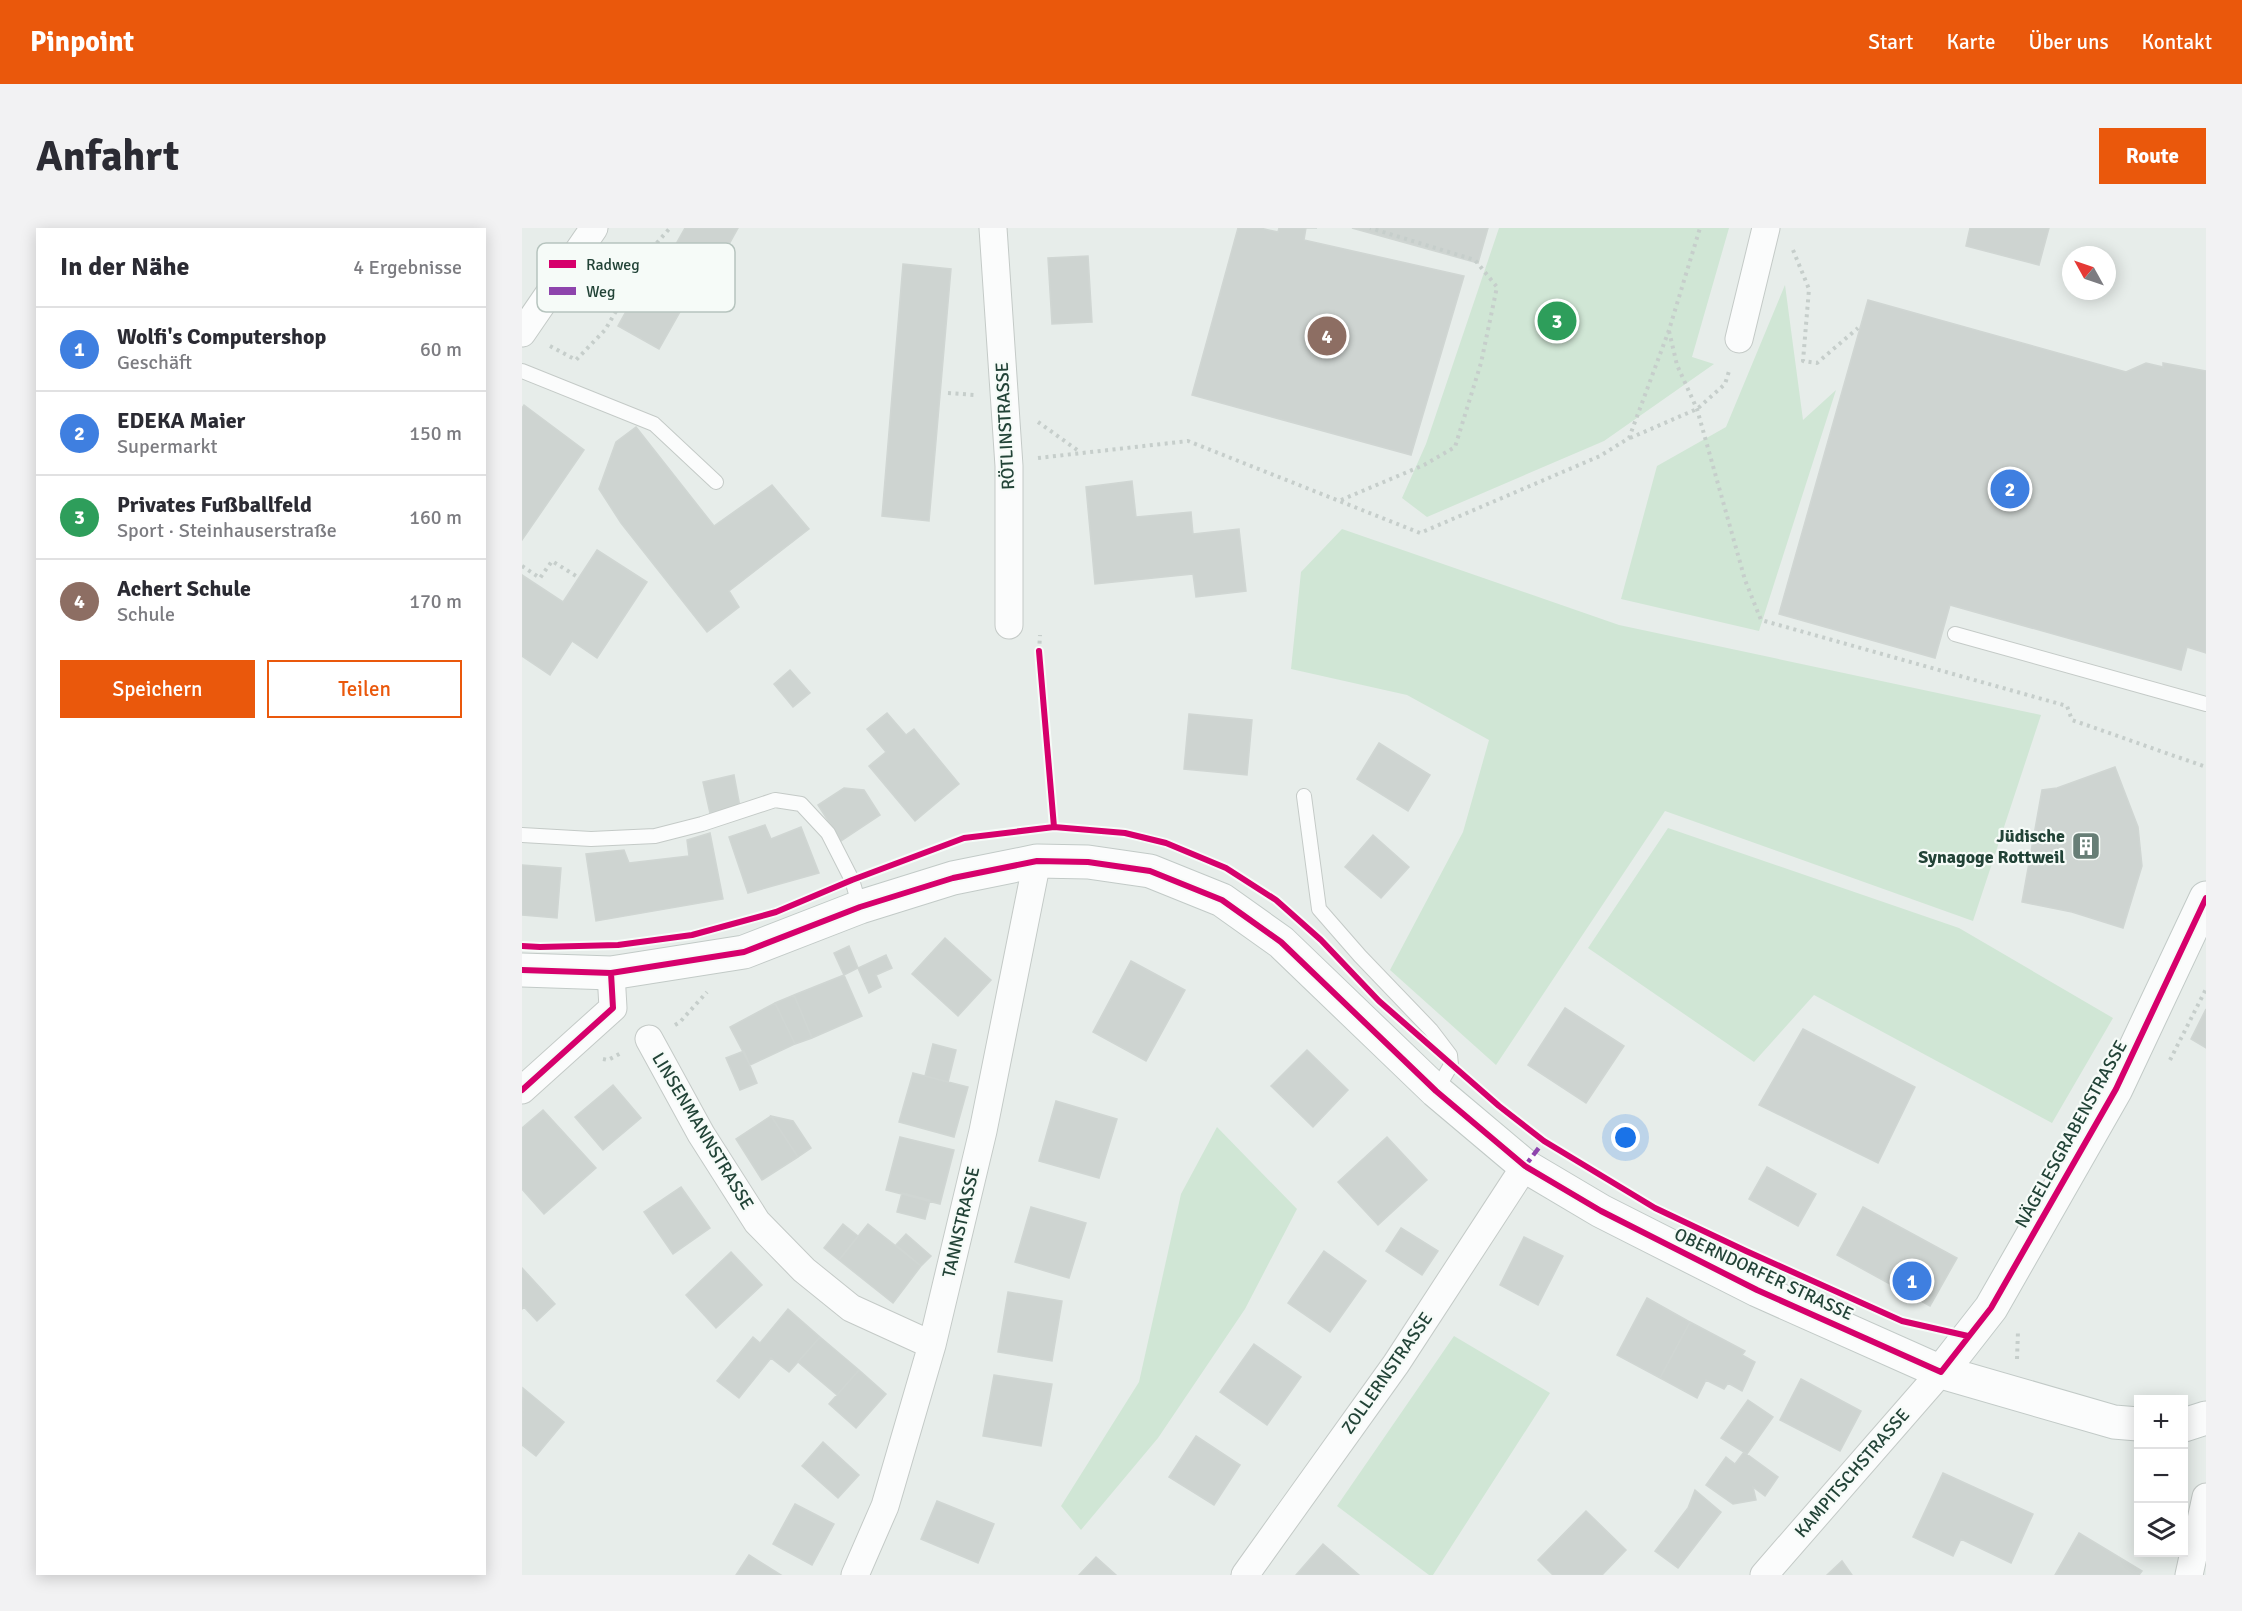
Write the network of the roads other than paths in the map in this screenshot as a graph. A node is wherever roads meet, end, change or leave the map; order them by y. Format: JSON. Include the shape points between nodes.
{"nodes":[{"id":1,"x":594,"y":228,"type":"edge"},
{"id":2,"x":993,"y":228,"type":"edge"},
{"id":3,"x":1778,"y":234,"type":"edge"},
{"id":4,"x":584,"y":243,"type":"edge"},
{"id":5,"x":537,"y":312,"type":"edge"},
{"id":6,"x":523,"y":333,"type":"edge"},
{"id":7,"x":1739,"y":339,"type":"road end"},
{"id":8,"x":522,"y":371,"type":"edge"},
{"id":9,"x":716,"y":482,"type":"dead end"},
{"id":10,"x":1009,"y":625,"type":"dead end"},
{"id":11,"x":1955,"y":634,"type":"dead end"},
{"id":12,"x":2206,"y":704,"type":"edge"},
{"id":13,"x":1304,"y":796,"type":"dead end"},
{"id":14,"x":522,"y":834,"type":"edge"},
{"id":15,"x":1038,"y":861,"type":"junction"},
{"id":16,"x":2206,"y":898,"type":"edge"},
{"id":17,"x":860,"y":907,"type":"junction"},
{"id":18,"x":522,"y":970,"type":"edge"},
{"id":19,"x":611,"y":974,"type":"junction"},
{"id":20,"x":649,"y":1039,"type":"dead end"},
{"id":21,"x":522,"y":1090,"type":"edge"},
{"id":22,"x":1436,"y":1091,"type":"junction"},
{"id":23,"x":1524,"y":1166,"type":"junction"},
{"id":24,"x":932,"y":1345,"type":"junction"},
{"id":25,"x":1941,"y":1372,"type":"junction"},
{"id":26,"x":2206,"y":1418,"type":"edge"},
{"id":27,"x":2134,"y":1424,"type":"edge"},
{"id":28,"x":2188,"y":1424,"type":"edge"},
{"id":29,"x":2206,"y":1497,"type":"edge"},
{"id":30,"x":855,"y":1575,"type":"edge"},
{"id":31,"x":1245,"y":1575,"type":"edge"},
{"id":32,"x":1764,"y":1575,"type":"edge"},
{"id":33,"x":2189,"y":1575,"type":"edge"}],
"edges":[{"from":1,"to":4,"type":"street"},
{"from":2,"to":10,"type":"street","name":"RÖTLINSTRASSE","via":[[1009,466]]},
{"from":3,"to":7,"type":"street"},
{"from":5,"to":6,"type":"street"},
{"from":8,"to":9,"type":"lane","via":[[654,424]]},
{"from":11,"to":12,"type":"lane"},
{"from":13,"to":22,"type":"lane","via":[[1318,909],[1450,1055],[1451,1065]]},
{"from":14,"to":17,"type":"lane","via":[[591,839],[655,836],[775,800],[801,804],[828,833],[852,880]]},
{"from":15,"to":17,"type":"street","name":"OBERNDORFER STRASSE","via":[[953,878]]},
{"from":15,"to":22,"type":"street","name":"OBERNDORFER STRASSE","via":[[1088,862],[1150,871],[1222,900],[1281,942]]},
{"from":15,"to":24,"type":"street","name":"TANNSTRASSE","via":[[983,1131]]},
{"from":16,"to":25,"type":"street","name":"NÄGELESGRABENSTRASSE","via":[[2116,1089],[1991,1308]]},
{"from":17,"to":19,"type":"street","name":"OBERNDORFER STRASSE","via":[[744,952]]},
{"from":18,"to":19,"type":"street","name":"OBERNDORFER STRASSE"},
{"from":19,"to":21,"type":"street","via":[[613,1008]]},
{"from":20,"to":24,"type":"street","name":"LINSENMANNSTRASSE","via":[[701,1134],[757,1222],[804,1270],[851,1308]]},
{"from":22,"to":23,"type":"street","name":"OBERNDORFER STRASSE"},
{"from":23,"to":25,"type":"street","name":"OBERNDORFER STRASSE","via":[[1601,1211],[1757,1290]]},
{"from":23,"to":31,"type":"street","name":"ZOLLERNSTRASSE","via":[[1395,1364]]},
{"from":24,"to":30,"type":"street","name":"TANNSTRASSE","via":[[885,1506]]},
{"from":25,"to":27,"type":"street","name":"OBERNDORFER STRASSE","via":[[2114,1422]]},
{"from":25,"to":32,"type":"street","name":"KAMPITSCHSTRASSE"},
{"from":26,"to":28,"type":"street"},
{"from":29,"to":33,"type":"street"}]}
